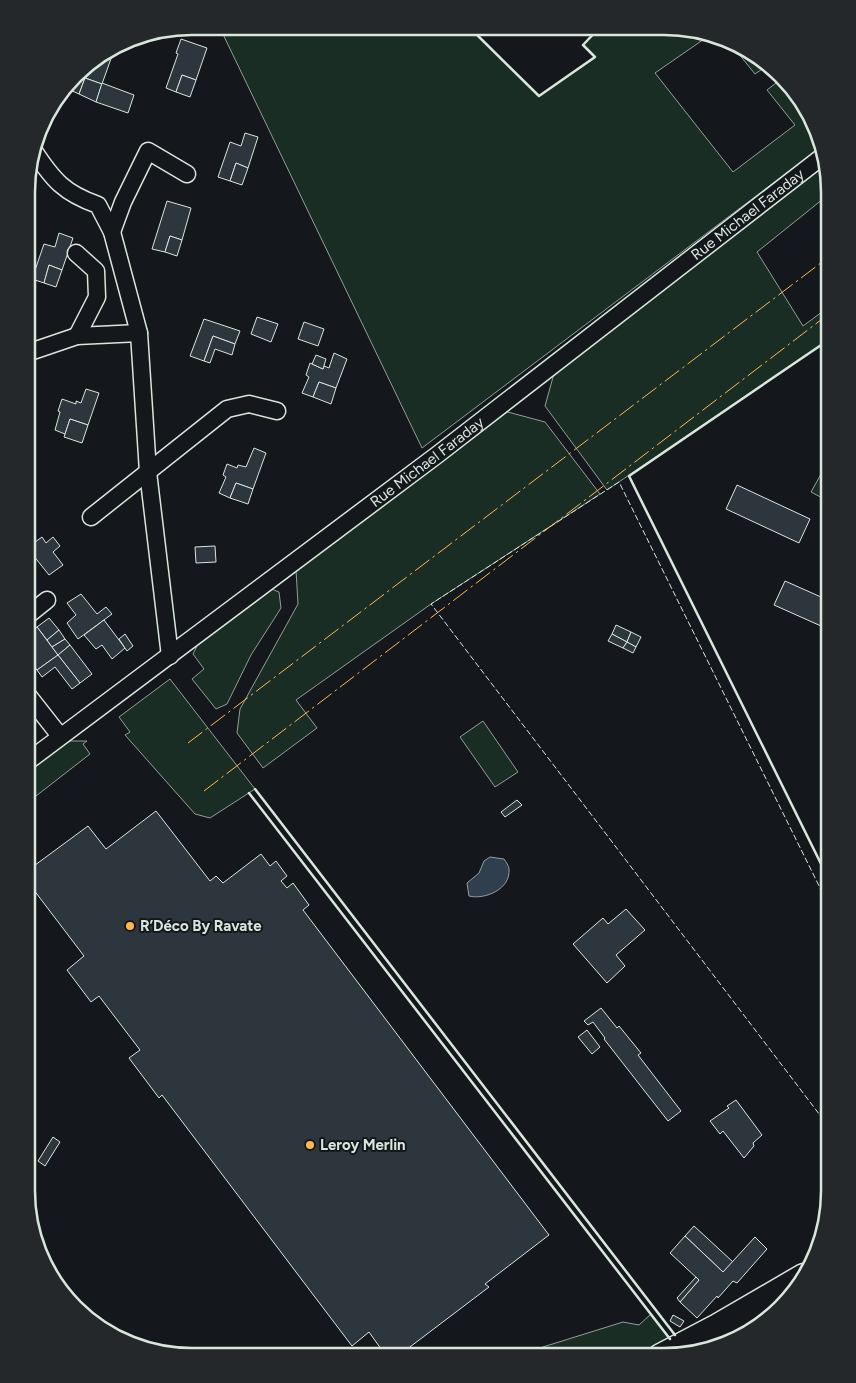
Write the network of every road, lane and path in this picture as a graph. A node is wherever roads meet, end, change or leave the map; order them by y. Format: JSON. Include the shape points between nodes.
{"nodes":[{"id":1,"x":39,"y":158,"type":"edge"},
{"id":2,"x":818,"y":160,"type":"edge"},
{"id":3,"x":188,"y":174,"type":"dead end"},
{"id":4,"x":112,"y":232,"type":"junction"},
{"id":5,"x":76,"y":253,"type":"dead end"},
{"id":6,"x":139,"y":332,"type":"junction"},
{"id":7,"x":78,"y":336,"type":"junction"},
{"id":8,"x":35,"y":350,"type":"edge"},
{"id":9,"x":276,"y":411,"type":"dead end"},
{"id":10,"x":148,"y":472,"type":"junction"},
{"id":11,"x":91,"y":517,"type":"dead end"},
{"id":12,"x":47,"y":600,"type":"dead end"},
{"id":13,"x":35,"y":610,"type":"edge"},
{"id":14,"x":170,"y":656,"type":"junction"},
{"id":15,"x":35,"y":704,"type":"edge"},
{"id":16,"x":60,"y":736,"type":"junction"},
{"id":17,"x":35,"y":756,"type":"edge"},
{"id":18,"x":790,"y":1284,"type":"edge"},
{"id":19,"x":679,"y":1347,"type":"edge"}],
"edges":[{"from":1,"to":4,"type":"street","via":[[65,190],[98,205]]},
{"from":2,"to":14,"type":"street","name":"Rue Michael Faraday","via":[[437,455]]},
{"from":3,"to":4,"type":"street","via":[[148,151]]},
{"from":4,"to":6,"type":"street"},
{"from":5,"to":7,"type":"street","via":[[96,271],[97,297]]},
{"from":6,"to":7,"type":"street"},
{"from":6,"to":10,"type":"street"},
{"from":7,"to":8,"type":"street"},
{"from":9,"to":10,"type":"street","via":[[249,404],[227,409]]},
{"from":10,"to":11,"type":"street"},
{"from":10,"to":14,"type":"street"},
{"from":12,"to":13,"type":"street"},
{"from":14,"to":16,"type":"street","name":"Rue Michael Faraday"},
{"from":15,"to":16,"type":"street"},
{"from":16,"to":17,"type":"street","name":"Rue Michael Faraday"},
{"from":18,"to":19,"type":"highway"}]}
